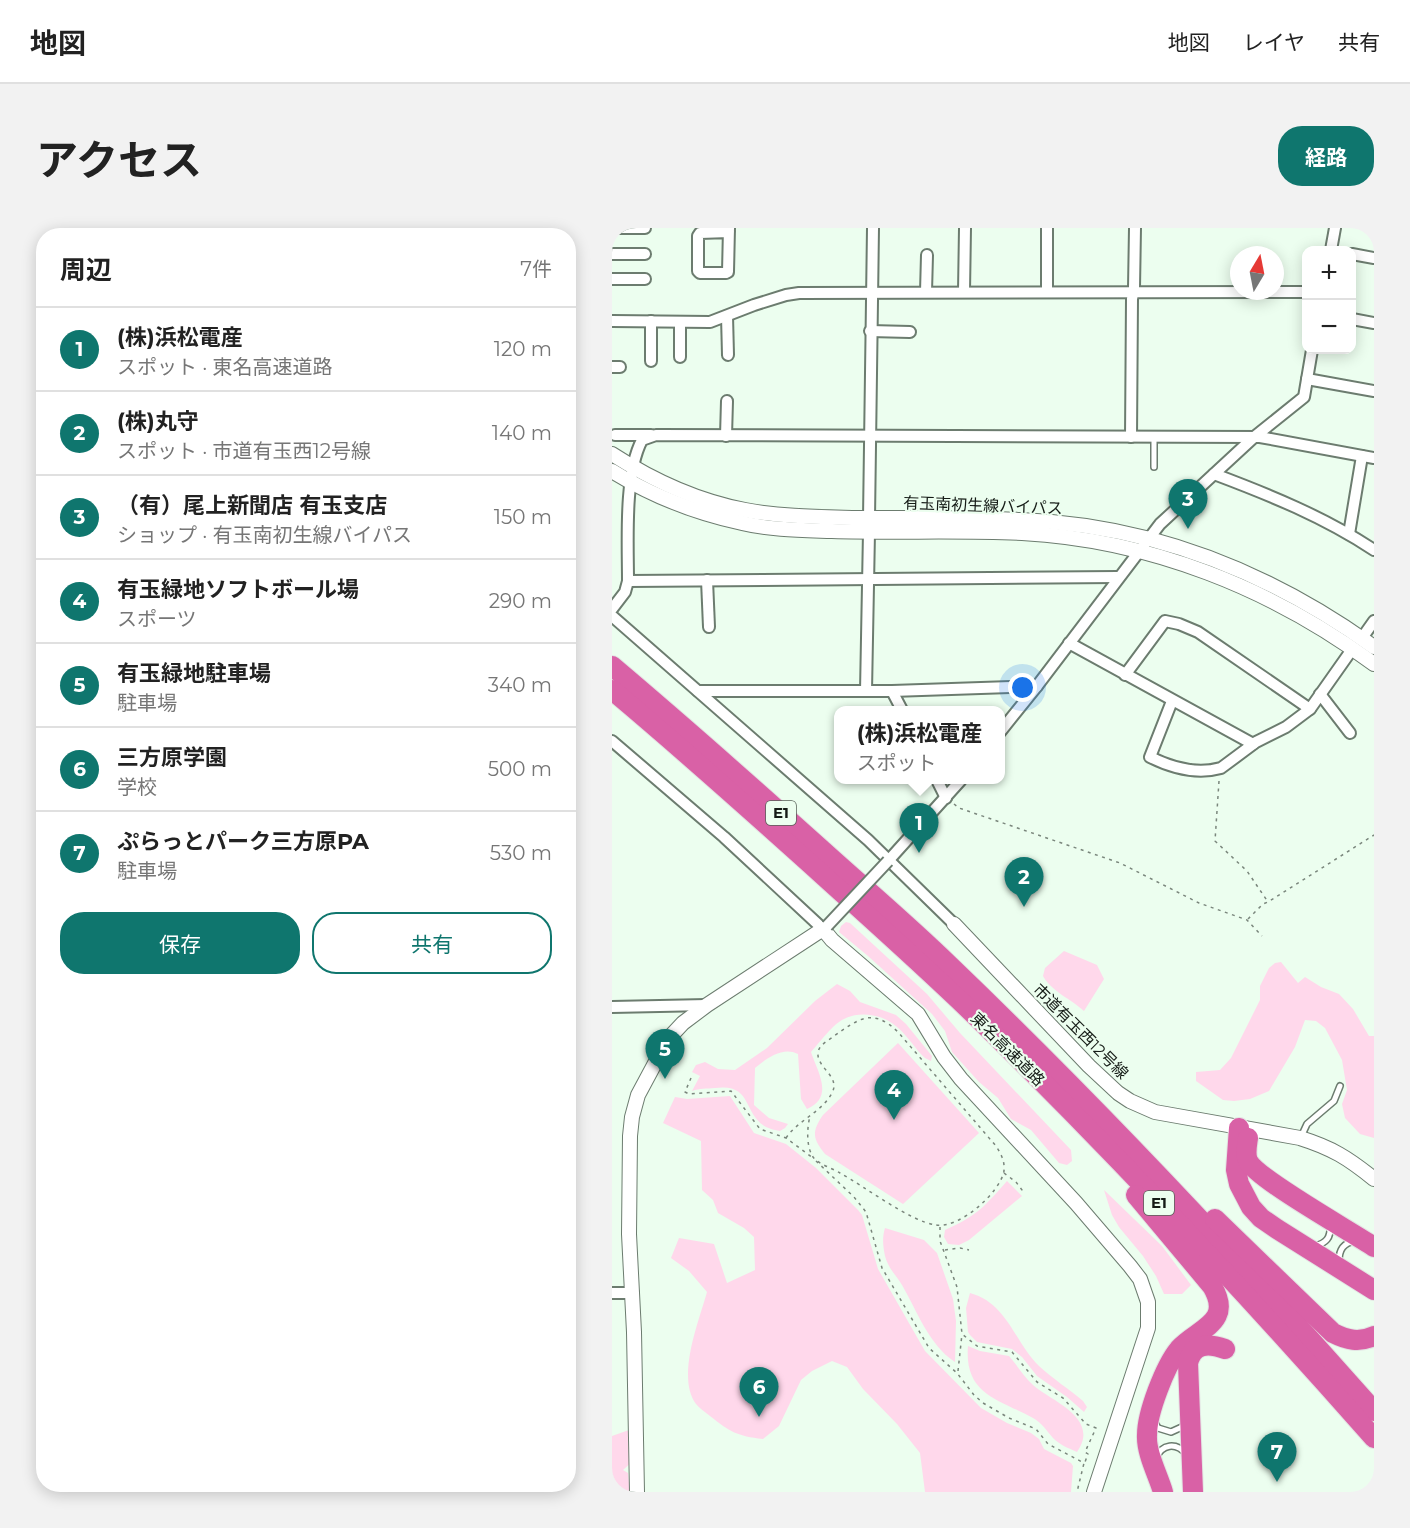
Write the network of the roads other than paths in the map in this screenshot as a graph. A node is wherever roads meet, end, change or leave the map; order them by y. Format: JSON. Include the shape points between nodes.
{"nodes":[{"id":1,"x":612,"y":228,"type":"edge"},
{"id":2,"x":645,"y":228,"type":"edge"},
{"id":3,"x":873,"y":228,"type":"edge"},
{"id":4,"x":965,"y":228,"type":"edge"},
{"id":5,"x":1047,"y":228,"type":"edge"},
{"id":6,"x":1135,"y":228,"type":"edge"},
{"id":7,"x":1335,"y":228,"type":"edge"},
{"id":8,"x":729,"y":230,"type":"edge"},
{"id":9,"x":1332,"y":246,"type":"edge"},
{"id":10,"x":612,"y":254,"type":"edge"},
{"id":11,"x":645,"y":254,"type":"dead end"},
{"id":12,"x":927,"y":255,"type":"dead end"},
{"id":13,"x":1356,"y":255,"type":"edge"},
{"id":14,"x":1374,"y":258,"type":"edge"},
{"id":15,"x":612,"y":279,"type":"edge"},
{"id":16,"x":645,"y":279,"type":"dead end"},
{"id":17,"x":872,"y":292,"type":"junction"},
{"id":18,"x":926,"y":292,"type":"junction"},
{"id":19,"x":964,"y":292,"type":"junction"},
{"id":20,"x":1047,"y":292,"type":"junction"},
{"id":21,"x":1133,"y":292,"type":"junction"},
{"id":22,"x":1302,"y":292,"type":"edge"},
{"id":23,"x":728,"y":315,"type":"junction"},
{"id":24,"x":612,"y":321,"type":"edge"},
{"id":25,"x":651,"y":321,"type":"junction"},
{"id":26,"x":680,"y":321,"type":"junction"},
{"id":27,"x":1356,"y":321,"type":"edge"},
{"id":28,"x":1374,"y":323,"type":"edge"},
{"id":29,"x":870,"y":331,"type":"junction"},
{"id":30,"x":910,"y":332,"type":"dead end"},
{"id":31,"x":1311,"y":354,"type":"edge"},
{"id":32,"x":728,"y":355,"type":"dead end"},
{"id":33,"x":680,"y":357,"type":"dead end"},
{"id":34,"x":651,"y":361,"type":"dead end"},
{"id":35,"x":1307,"y":379,"type":"junction"},
{"id":36,"x":1374,"y":391,"type":"edge"},
{"id":37,"x":727,"y":401,"type":"dead end"},
{"id":38,"x":615,"y":435,"type":"dead end"},
{"id":39,"x":656,"y":435,"type":"junction"},
{"id":40,"x":726,"y":436,"type":"junction"},
{"id":41,"x":871,"y":437,"type":"junction"},
{"id":42,"x":1131,"y":437,"type":"junction"},
{"id":43,"x":1154,"y":438,"type":"junction"},
{"id":44,"x":1253,"y":438,"type":"junction"},
{"id":45,"x":612,"y":454,"type":"edge"},
{"id":46,"x":1362,"y":456,"type":"junction"},
{"id":47,"x":1374,"y":458,"type":"edge"},
{"id":48,"x":1154,"y":466,"type":"dead end"},
{"id":49,"x":634,"y":468,"type":"junction"},
{"id":50,"x":612,"y":471,"type":"edge"},
{"id":51,"x":1214,"y":474,"type":"junction"},
{"id":52,"x":632,"y":483,"type":"junction"},
{"id":53,"x":869,"y":525,"type":"junction"},
{"id":54,"x":1349,"y":534,"type":"junction"},
{"id":55,"x":1148,"y":538,"type":"junction"},
{"id":56,"x":1139,"y":550,"type":"junction"},
{"id":57,"x":1374,"y":550,"type":"edge"},
{"id":58,"x":1118,"y":577,"type":"junction"},
{"id":59,"x":869,"y":579,"type":"junction"},
{"id":60,"x":707,"y":580,"type":"junction"},
{"id":61,"x":628,"y":581,"type":"junction"},
{"id":62,"x":612,"y":609,"type":"edge"},
{"id":63,"x":612,"y":616,"type":"edge"},
{"id":64,"x":1374,"y":621,"type":"edge"},
{"id":65,"x":709,"y":627,"type":"dead end"},
{"id":66,"x":1069,"y":643,"type":"junction"},
{"id":67,"x":1358,"y":643,"type":"junction"},
{"id":68,"x":1374,"y":647,"type":"edge"},
{"id":69,"x":1374,"y":663,"type":"edge"},
{"id":70,"x":612,"y":666,"type":"edge"},
{"id":71,"x":1125,"y":675,"type":"junction"},
{"id":72,"x":1037,"y":686,"type":"junction"},
{"id":73,"x":612,"y":690,"type":"edge"},
{"id":74,"x":698,"y":691,"type":"junction"},
{"id":75,"x":866,"y":691,"type":"junction"},
{"id":76,"x":892,"y":691,"type":"junction"},
{"id":77,"x":1320,"y":694,"type":"junction"},
{"id":78,"x":1172,"y":701,"type":"junction"},
{"id":79,"x":900,"y":706,"type":"edge"},
{"id":80,"x":1310,"y":708,"type":"junction"},
{"id":81,"x":1005,"y":726,"type":"edge"},
{"id":82,"x":1350,"y":733,"type":"dead end"},
{"id":83,"x":612,"y":741,"type":"edge"},
{"id":84,"x":1253,"y":744,"type":"junction"},
{"id":85,"x":939,"y":784,"type":"edge"},
{"id":86,"x":958,"y":784,"type":"edge"},
{"id":87,"x":946,"y":798,"type":"junction"},
{"id":88,"x":888,"y":861,"type":"junction"},
{"id":89,"x":954,"y":924,"type":"joint"},
{"id":90,"x":825,"y":927,"type":"junction"},
{"id":91,"x":707,"y":1005,"type":"junction"},
{"id":92,"x":612,"y":1007,"type":"edge"},
{"id":93,"x":1340,"y":1086,"type":"dead end"},
{"id":94,"x":1080,"y":1108,"type":"junction"},
{"id":95,"x":1244,"y":1129,"type":"junction"},
{"id":96,"x":1300,"y":1138,"type":"junction"},
{"id":97,"x":1374,"y":1179,"type":"edge"},
{"id":98,"x":1326,"y":1216,"type":"junction"},
{"id":99,"x":1303,"y":1245,"type":"junction"},
{"id":100,"x":1370,"y":1245,"type":"edge"},
{"id":101,"x":1343,"y":1271,"type":"junction"},
{"id":102,"x":1374,"y":1290,"type":"edge"},
{"id":103,"x":612,"y":1293,"type":"edge"},
{"id":104,"x":633,"y":1293,"type":"junction"},
{"id":105,"x":1374,"y":1336,"type":"edge"},
{"id":106,"x":1225,"y":1349,"type":"dead end"},
{"id":107,"x":1152,"y":1408,"type":"junction"},
{"id":108,"x":1374,"y":1411,"type":"edge"},
{"id":109,"x":1189,"y":1414,"type":"junction"},
{"id":110,"x":1374,"y":1438,"type":"edge"},
{"id":111,"x":1191,"y":1463,"type":"junction"},
{"id":112,"x":1154,"y":1465,"type":"junction"},
{"id":113,"x":637,"y":1492,"type":"edge"},
{"id":114,"x":1094,"y":1492,"type":"edge"},
{"id":115,"x":1163,"y":1492,"type":"edge"},
{"id":116,"x":1193,"y":1492,"type":"edge"}],
"edges":[{"from":1,"to":2,"type":"street"},
{"from":3,"to":17,"type":"street"},
{"from":4,"to":19,"type":"street"},
{"from":5,"to":20,"type":"street"},
{"from":6,"to":21,"type":"street"},
{"from":7,"to":9,"type":"street"},
{"from":8,"to":8,"type":"street","via":[[728,272],[698,271],[700,233]]},
{"from":10,"to":11,"type":"street"},
{"from":12,"to":18,"type":"street"},
{"from":13,"to":14,"type":"street"},
{"from":15,"to":16,"type":"street"},
{"from":17,"to":18,"type":"street"},
{"from":17,"to":23,"type":"street","via":[[786,295]]},
{"from":17,"to":29,"type":"street"},
{"from":18,"to":19,"type":"street"},
{"from":19,"to":20,"type":"street"},
{"from":20,"to":21,"type":"street"},
{"from":21,"to":22,"type":"street"},
{"from":21,"to":42,"type":"street"},
{"from":23,"to":26,"type":"street","via":[[710,322]]},
{"from":23,"to":32,"type":"street"},
{"from":24,"to":25,"type":"street"},
{"from":25,"to":26,"type":"street"},
{"from":25,"to":34,"type":"street"},
{"from":26,"to":33,"type":"street"},
{"from":27,"to":28,"type":"street"},
{"from":29,"to":30,"type":"street"},
{"from":29,"to":41,"type":"street"},
{"from":31,"to":35,"type":"street"},
{"from":35,"to":36,"type":"street"},
{"from":35,"to":44,"type":"street","via":[[1304,397]]},
{"from":37,"to":40,"type":"street"},
{"from":38,"to":39,"type":"street"},
{"from":39,"to":40,"type":"street"},
{"from":39,"to":49,"type":"street","via":[[642,440]]},
{"from":40,"to":41,"type":"street"},
{"from":41,"to":42,"type":"street"},
{"from":41,"to":53,"type":"street"},
{"from":42,"to":43,"type":"street"},
{"from":43,"to":44,"type":"street"},
{"from":43,"to":48,"type":"lane"},
{"from":44,"to":46,"type":"street"},
{"from":44,"to":51,"type":"street"},
{"from":45,"to":49,"type":"street","name":"有玉南初生線バイパス"},
{"from":46,"to":47,"type":"street"},
{"from":46,"to":54,"type":"street"},
{"from":49,"to":52,"type":"street"},
{"from":49,"to":53,"type":"street","name":"有玉南初生線バイパス","via":[[695,495],[745,510]]},
{"from":50,"to":52,"type":"street","name":"有玉南初生線バイパス"},
{"from":51,"to":54,"type":"street","via":[[1297,507]]},
{"from":51,"to":55,"type":"street"},
{"from":52,"to":53,"type":"street","name":"有玉南初生線バイパス","via":[[664,499],[743,524],[805,530]]},
{"from":52,"to":61,"type":"street"},
{"from":53,"to":55,"type":"street","name":"有玉南初生線バイパス","via":[[1022,520]]},
{"from":53,"to":56,"type":"street","name":"有玉南初生線バイパス","via":[[1021,533],[1093,540]]},
{"from":53,"to":59,"type":"street"},
{"from":54,"to":57,"type":"street"},
{"from":55,"to":56,"type":"street"},
{"from":55,"to":67,"type":"street","name":"有玉南初生線バイパス","via":[[1192,550],[1256,577],[1296,597]]},
{"from":56,"to":58,"type":"street"},
{"from":56,"to":67,"type":"street","name":"有玉南初生線バイパス","via":[[1217,576]]},
{"from":58,"to":59,"type":"street"},
{"from":58,"to":66,"type":"street"},
{"from":59,"to":60,"type":"street"},
{"from":59,"to":75,"type":"street"},
{"from":60,"to":61,"type":"street"},
{"from":60,"to":65,"type":"street"},
{"from":61,"to":62,"type":"street"},
{"from":63,"to":74,"type":"street"},
{"from":64,"to":67,"type":"street"},
{"from":66,"to":71,"type":"street"},
{"from":66,"to":72,"type":"street"},
{"from":67,"to":68,"type":"street","name":"有玉南初生線バイパス"},
{"from":67,"to":69,"type":"street","name":"有玉南初生線バイパス"},
{"from":67,"to":77,"type":"street"},
{"from":70,"to":94,"type":"highway","name":"東名高速道路","number":"E1","via":[[947,963]]},
{"from":71,"to":78,"type":"street"},
{"from":71,"to":80,"type":"street","via":[[1165,621],[1172,622],[1198,632]]},
{"from":72,"to":76,"type":"street"},
{"from":72,"to":81,"type":"street"},
{"from":73,"to":94,"type":"highway","name":"東名高速道路","number":"E1"},
{"from":74,"to":75,"type":"street"},
{"from":74,"to":88,"type":"street"},
{"from":75,"to":76,"type":"street"},
{"from":76,"to":79,"type":"street"},
{"from":77,"to":80,"type":"street"},
{"from":77,"to":82,"type":"street"},
{"from":78,"to":84,"type":"street"},
{"from":78,"to":84,"type":"street","via":[[1150,757],[1187,770],[1205,771],[1221,768]]},
{"from":80,"to":84,"type":"street","via":[[1286,727]]},
{"from":83,"to":90,"type":"street"},
{"from":85,"to":87,"type":"street"},
{"from":86,"to":87,"type":"street"},
{"from":87,"to":88,"type":"street"},
{"from":88,"to":89,"type":"street"},
{"from":88,"to":90,"type":"street","bridge":true},
{"from":89,"to":95,"type":"street","name":"市道有玉西12号線","via":[[1118,1093],[1155,1112]]},
{"from":90,"to":91,"type":"street"},
{"from":90,"to":114,"type":"street","via":[[832,940],[918,1014],[961,1079],[1076,1203],[1140,1280],[1148,1302],[1148,1328]]},
{"from":91,"to":92,"type":"street"},
{"from":91,"to":104,"type":"street","via":[[668,1039],[645,1079],[635,1107],[629,1177]]},
{"from":93,"to":96,"type":"lane","via":[[1334,1101],[1307,1124]]},
{"from":94,"to":105,"type":"highway","via":[[1247,1248],[1333,1333],[1357,1341]]},
{"from":94,"to":107,"type":"highway","via":[[1153,1216],[1218,1295],[1214,1322],[1179,1350]]},
{"from":94,"to":108,"type":"highway","name":"東名高速道路","number":"E1","via":[[1228,1249]]},
{"from":94,"to":110,"type":"highway","name":"東名高速道路","number":"E1"},
{"from":95,"to":96,"type":"street","name":"市道有玉西12号線"},
{"from":95,"to":98,"type":"highway","via":[[1248,1161],[1256,1170]]},
{"from":95,"to":99,"type":"highway","via":[[1236,1170],[1245,1196],[1261,1218]]},
{"from":96,"to":97,"type":"street","name":"市道有玉西12号線","via":[[1338,1152]]},
{"from":98,"to":99,"type":"lane","via":[[1329,1238],[1316,1246]]},
{"from":98,"to":100,"type":"highway"},
{"from":99,"to":101,"type":"highway"},
{"from":100,"to":101,"type":"lane","via":[[1354,1241],[1342,1247],[1339,1261]]},
{"from":101,"to":102,"type":"highway"},
{"from":103,"to":104,"type":"street"},
{"from":104,"to":113,"type":"street"},
{"from":106,"to":109,"type":"highway","via":[[1205,1344],[1189,1357]]},
{"from":107,"to":109,"type":"lane","via":[[1158,1428],[1171,1432],[1182,1427]]},
{"from":107,"to":112,"type":"highway","via":[[1147,1439]]},
{"from":109,"to":111,"type":"highway"},
{"from":111,"to":112,"type":"lane","via":[[1184,1450],[1172,1446],[1161,1449]]},
{"from":111,"to":116,"type":"highway"},
{"from":112,"to":115,"type":"highway"}]}
